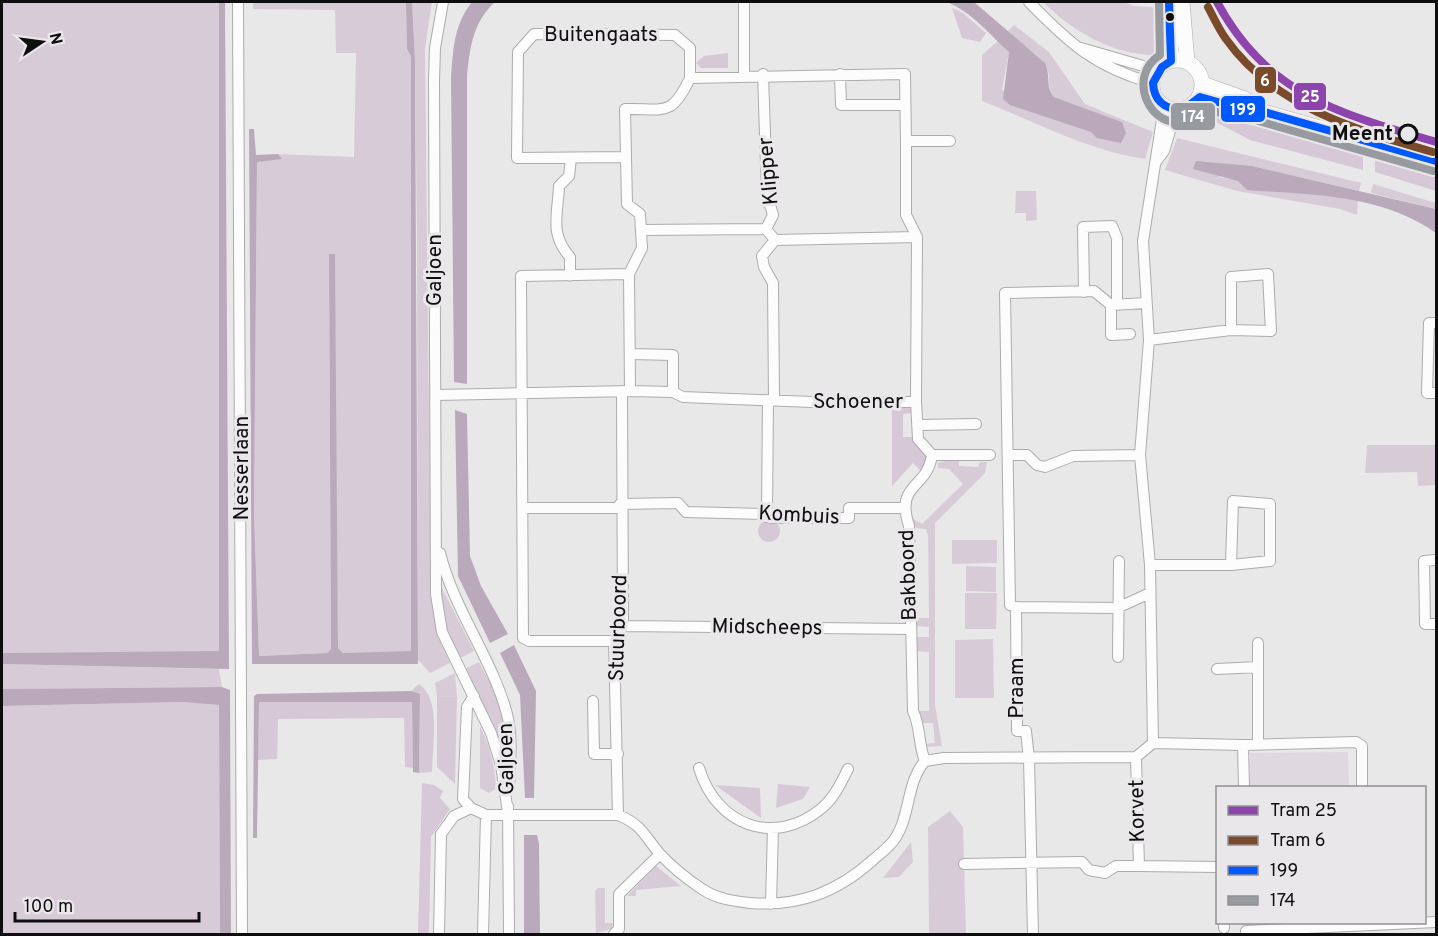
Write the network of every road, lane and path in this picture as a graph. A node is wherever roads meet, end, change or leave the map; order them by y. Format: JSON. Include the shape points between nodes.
{"nodes":[{"id":1,"x":238,"y":2,"type":"edge"},
{"id":2,"x":443,"y":2,"type":"edge"},
{"id":3,"x":744,"y":2,"type":"edge"},
{"id":4,"x":1029,"y":2,"type":"edge"},
{"id":5,"x":1169,"y":2,"type":"edge"},
{"id":6,"x":1182,"y":2,"type":"edge"},
{"id":7,"x":1171,"y":61,"type":"junction"},
{"id":8,"x":1187,"y":62,"type":"junction"},
{"id":9,"x":763,"y":74,"type":"junction"},
{"id":10,"x":840,"y":74,"type":"junction"},
{"id":11,"x":744,"y":75,"type":"junction"},
{"id":12,"x":1154,"y":76,"type":"junction"},
{"id":13,"x":690,"y":78,"type":"junction"},
{"id":14,"x":1201,"y":91,"type":"junction"},
{"id":15,"x":905,"y":105,"type":"junction"},
{"id":16,"x":1170,"y":109,"type":"junction"},
{"id":17,"x":906,"y":141,"type":"junction"},
{"id":18,"x":950,"y":141,"type":"dead end"},
{"id":19,"x":626,"y":157,"type":"junction"},
{"id":20,"x":571,"y":158,"type":"junction"},
{"id":21,"x":1437,"y":161,"type":"edge"},
{"id":22,"x":766,"y":229,"type":"junction"},
{"id":23,"x":641,"y":230,"type":"junction"},
{"id":24,"x":917,"y":237,"type":"junction"},
{"id":25,"x":775,"y":240,"type":"junction"},
{"id":26,"x":629,"y":274,"type":"junction"},
{"id":27,"x":570,"y":276,"type":"junction"},
{"id":28,"x":1084,"y":292,"type":"junction"},
{"id":29,"x":1146,"y":303,"type":"junction"},
{"id":30,"x":1114,"y":305,"type":"junction"},
{"id":31,"x":1437,"y":323,"type":"edge"},
{"id":32,"x":1231,"y":330,"type":"junction"},
{"id":33,"x":1130,"y":334,"type":"dead end"},
{"id":34,"x":1149,"y":340,"type":"junction"},
{"id":35,"x":631,"y":354,"type":"junction"},
{"id":36,"x":626,"y":391,"type":"junction"},
{"id":37,"x":673,"y":392,"type":"junction"},
{"id":38,"x":523,"y":393,"type":"junction"},
{"id":39,"x":1437,"y":393,"type":"edge"},
{"id":40,"x":436,"y":395,"type":"junction"},
{"id":41,"x":771,"y":400,"type":"junction"},
{"id":42,"x":916,"y":402,"type":"junction"},
{"id":43,"x":976,"y":424,"type":"dead end"},
{"id":44,"x":917,"y":425,"type":"junction"},
{"id":45,"x":932,"y":455,"type":"junction"},
{"id":46,"x":990,"y":455,"type":"dead end"},
{"id":47,"x":1010,"y":455,"type":"junction"},
{"id":48,"x":1140,"y":455,"type":"junction"},
{"id":49,"x":620,"y":506,"type":"junction"},
{"id":50,"x":524,"y":508,"type":"junction"},
{"id":51,"x":903,"y":508,"type":"junction"},
{"id":52,"x":767,"y":514,"type":"junction"},
{"id":53,"x":437,"y":538,"type":"junction"},
{"id":54,"x":1437,"y":560,"type":"edge"},
{"id":55,"x":1119,"y":561,"type":"dead end"},
{"id":56,"x":1150,"y":564,"type":"junction"},
{"id":57,"x":1231,"y":565,"type":"junction"},
{"id":58,"x":1150,"y":593,"type":"junction"},
{"id":59,"x":1016,"y":607,"type":"junction"},
{"id":60,"x":1117,"y":608,"type":"junction"},
{"id":61,"x":1437,"y":624,"type":"edge"},
{"id":62,"x":623,"y":626,"type":"junction"},
{"id":63,"x":911,"y":629,"type":"junction"},
{"id":64,"x":614,"y":641,"type":"junction"},
{"id":65,"x":1258,"y":643,"type":"dead end"},
{"id":66,"x":1118,"y":657,"type":"dead end"},
{"id":67,"x":1258,"y":668,"type":"junction"},
{"id":68,"x":1217,"y":669,"type":"dead end"},
{"id":69,"x":474,"y":696,"type":"junction"},
{"id":70,"x":593,"y":701,"type":"dead end"},
{"id":71,"x":1154,"y":743,"type":"junction"},
{"id":72,"x":1243,"y":745,"type":"junction"},
{"id":73,"x":1258,"y":745,"type":"junction"},
{"id":74,"x":1007,"y":747,"type":"dead end"},
{"id":75,"x":618,"y":751,"type":"junction"},
{"id":76,"x":1136,"y":757,"type":"junction"},
{"id":77,"x":1007,"y":759,"type":"junction"},
{"id":78,"x":1029,"y":759,"type":"junction"},
{"id":79,"x":925,"y":760,"type":"junction"},
{"id":80,"x":699,"y":768,"type":"dead end"},
{"id":81,"x":848,"y":769,"type":"dead end"},
{"id":82,"x":1244,"y":786,"type":"edge"},
{"id":83,"x":1362,"y":786,"type":"edge"},
{"id":84,"x":471,"y":808,"type":"junction"},
{"id":85,"x":508,"y":813,"type":"junction"},
{"id":86,"x":486,"y":815,"type":"junction"},
{"id":87,"x":618,"y":815,"type":"junction"},
{"id":88,"x":773,"y":828,"type":"junction"},
{"id":89,"x":660,"y":854,"type":"junction"},
{"id":90,"x":1032,"y":863,"type":"junction"},
{"id":91,"x":964,"y":864,"type":"dead end"},
{"id":92,"x":1139,"y":866,"type":"junction"},
{"id":93,"x":1216,"y":867,"type":"edge"},
{"id":94,"x":771,"y":904,"type":"junction"},
{"id":95,"x":1361,"y":924,"type":"edge"},
{"id":96,"x":1429,"y":927,"type":"edge"},
{"id":97,"x":1246,"y":929,"type":"edge"},
{"id":98,"x":1278,"y":933,"type":"edge"},
{"id":99,"x":242,"y":934,"type":"edge"},
{"id":100,"x":439,"y":934,"type":"edge"},
{"id":101,"x":483,"y":934,"type":"edge"},
{"id":102,"x":509,"y":934,"type":"edge"},
{"id":103,"x":614,"y":934,"type":"edge"},
{"id":104,"x":1033,"y":934,"type":"edge"}],
"edges":[{"from":1,"to":99,"type":"street","name":"Nesserlaan"},
{"from":2,"to":40,"type":"street","name":"Galjoen","via":[[434,59]]},
{"from":3,"to":11,"type":"street"},
{"from":4,"to":12,"type":"street","via":[[1077,48],[1097,51]]},
{"from":5,"to":7,"type":"street"},
{"from":6,"to":8,"type":"street"},
{"from":7,"to":8,"type":"street"},
{"from":7,"to":12,"type":"street"},
{"from":8,"to":14,"type":"street","via":[[1199,72]]},
{"from":9,"to":10,"type":"street","name":"Schoener"},
{"from":9,"to":11,"type":"street","name":"Schoener"},
{"from":9,"to":22,"type":"street","name":"Klipper","via":[[766,195],[773,215]]},
{"from":10,"to":15,"type":"street","via":[[841,105]]},
{"from":10,"to":15,"type":"street","name":"Schoener","via":[[905,74]]},
{"from":11,"to":13,"type":"street","name":"Schoener"},
{"from":12,"to":16,"type":"street","via":[[1154,97]]},
{"from":13,"to":19,"type":"street","via":[[678,102],[670,108],[625,109]]},
{"from":13,"to":20,"type":"street","name":"Buitengaats","via":[[690,48],[675,35],[534,34],[518,52],[517,158]]},
{"from":14,"to":16,"type":"street","via":[[1190,108]]},
{"from":14,"to":21,"type":"street","via":[[1243,109]]},
{"from":15,"to":17,"type":"street","name":"Schoener"},
{"from":16,"to":29,"type":"street","via":[[1155,164],[1143,241]]},
{"from":17,"to":18,"type":"street"},
{"from":17,"to":24,"type":"street","name":"Schoener","via":[[906,215]]},
{"from":19,"to":20,"type":"street","name":"Buitengaats"},
{"from":19,"to":23,"type":"street","via":[[627,204],[640,214]]},
{"from":20,"to":27,"type":"street","via":[[569,176],[559,186],[554,212],[560,246],[570,257]]},
{"from":22,"to":23,"type":"street"},
{"from":22,"to":25,"type":"street","name":"Klipper"},
{"from":23,"to":26,"type":"street","via":[[642,248]]},
{"from":24,"to":25,"type":"street"},
{"from":24,"to":42,"type":"street","name":"Schoener"},
{"from":25,"to":41,"type":"street","via":[[762,256],[773,283]]},
{"from":26,"to":27,"type":"street"},
{"from":26,"to":35,"type":"street"},
{"from":27,"to":38,"type":"street","via":[[520,276]]},
{"from":28,"to":30,"type":"street","name":"Praam","via":[[1094,291]]},
{"from":28,"to":30,"type":"street","via":[[1083,227],[1112,226],[1117,238]]},
{"from":28,"to":47,"type":"street","name":"Praam","via":[[1005,293]]},
{"from":29,"to":30,"type":"street"},
{"from":29,"to":34,"type":"street"},
{"from":30,"to":33,"type":"street","via":[[1111,335]]},
{"from":31,"to":39,"type":"street","via":[[1429,323],[1427,393]]},
{"from":32,"to":32,"type":"street","via":[[1231,278],[1268,274],[1271,331]]},
{"from":32,"to":34,"type":"street"},
{"from":34,"to":48,"type":"street"},
{"from":35,"to":36,"type":"street"},
{"from":35,"to":37,"type":"street","via":[[673,355]]},
{"from":36,"to":37,"type":"street","name":"Schoener"},
{"from":36,"to":38,"type":"street","name":"Schoener"},
{"from":36,"to":49,"type":"street","name":"Stuurboord"},
{"from":37,"to":41,"type":"street","name":"Schoener","via":[[683,396]]},
{"from":38,"to":40,"type":"street","name":"Schoener"},
{"from":38,"to":50,"type":"street"},
{"from":40,"to":53,"type":"street","name":"Galjoen"},
{"from":41,"to":42,"type":"street","name":"Schoener"},
{"from":41,"to":52,"type":"street","name":"Kombuis"},
{"from":42,"to":44,"type":"street"},
{"from":43,"to":44,"type":"street"},
{"from":44,"to":45,"type":"street","via":[[918,439]]},
{"from":45,"to":46,"type":"street"},
{"from":45,"to":51,"type":"street","name":"Bakboord","via":[[930,468],[905,497]]},
{"from":47,"to":48,"type":"street","via":[[1027,455],[1045,467],[1073,456]]},
{"from":47,"to":59,"type":"street","name":"Praam","via":[[1010,605]]},
{"from":48,"to":56,"type":"street"},
{"from":49,"to":50,"type":"street","name":"Kombuis"},
{"from":49,"to":52,"type":"street","name":"Kombuis","via":[[678,504],[686,512]]},
{"from":49,"to":62,"type":"street","name":"Stuurboord"},
{"from":50,"to":64,"type":"street","via":[[523,638]]},
{"from":51,"to":52,"type":"street","name":"Kombuis","via":[[849,508],[849,518],[774,518],[766,517]]},
{"from":51,"to":63,"type":"street","name":"Bakboord","via":[[909,526]]},
{"from":53,"to":69,"type":"street","name":"Galjoen","via":[[436,594],[442,632]]},
{"from":53,"to":85,"type":"street","name":"Galjoen","via":[[447,580],[500,690],[508,717]]},
{"from":54,"to":61,"type":"street","via":[[1424,561],[1424,572],[1425,624]]},
{"from":55,"to":60,"type":"street"},
{"from":56,"to":57,"type":"street"},
{"from":56,"to":58,"type":"street"},
{"from":57,"to":57,"type":"street","via":[[1270,561],[1270,504],[1233,501]]},
{"from":58,"to":60,"type":"street"},
{"from":58,"to":71,"type":"street"},
{"from":59,"to":60,"type":"street"},
{"from":59,"to":78,"type":"street","name":"Praam","via":[[1017,731],[1026,731]]},
{"from":60,"to":66,"type":"street"},
{"from":62,"to":63,"type":"street","name":"Midscheeps"},
{"from":62,"to":64,"type":"street","name":"Stuurboord"},
{"from":63,"to":79,"type":"street","name":"Bakboord","via":[[913,711],[920,724],[920,747]]},
{"from":64,"to":75,"type":"street","name":"Stuurboord"},
{"from":65,"to":67,"type":"street"},
{"from":67,"to":68,"type":"street"},
{"from":67,"to":73,"type":"street"},
{"from":69,"to":84,"type":"street","name":"Galjoen","via":[[467,707],[463,799]]},
{"from":69,"to":85,"type":"street","name":"Galjoen","via":[[498,754]]},
{"from":70,"to":75,"type":"street","name":"Stuurboord","via":[[594,754]]},
{"from":71,"to":72,"type":"street"},
{"from":71,"to":76,"type":"street"},
{"from":72,"to":73,"type":"street"},
{"from":72,"to":82,"type":"street"},
{"from":73,"to":83,"type":"street","via":[[1356,742],[1362,746]]},
{"from":74,"to":77,"type":"street"},
{"from":75,"to":87,"type":"street"},
{"from":76,"to":78,"type":"street"},
{"from":76,"to":92,"type":"street","name":"Korvet"},
{"from":77,"to":78,"type":"street"},
{"from":77,"to":79,"type":"street"},
{"from":78,"to":90,"type":"street"},
{"from":79,"to":94,"type":"street","via":[[917,770],[905,821],[893,842],[850,879],[820,895]]},
{"from":80,"to":88,"type":"street","via":[[719,808],[751,825]]},
{"from":81,"to":88,"type":"street","via":[[823,808]]},
{"from":84,"to":86,"type":"street","name":"Galjoen"},
{"from":84,"to":100,"type":"street","name":"Galjoen","via":[[454,816],[441,834]]},
{"from":85,"to":86,"type":"street","name":"Galjoen"},
{"from":85,"to":87,"type":"street"},
{"from":85,"to":102,"type":"street","name":"Galjoen"},
{"from":86,"to":101,"type":"street","name":"Galjoen"},
{"from":87,"to":89,"type":"street","via":[[637,824]]},
{"from":88,"to":94,"type":"street"},
{"from":89,"to":94,"type":"street","via":[[711,895]]},
{"from":89,"to":103,"type":"street","via":[[619,894],[619,929]]},
{"from":90,"to":91,"type":"street","name":"Korvet"},
{"from":90,"to":92,"type":"street","name":"Korvet","via":[[1082,862],[1089,870],[1105,873],[1116,866]]},
{"from":90,"to":104,"type":"street"},
{"from":92,"to":93,"type":"street","name":"Korvet"},
{"from":95,"to":96,"type":"street"},
{"from":95,"to":98,"type":"street"},
{"from":97,"to":98,"type":"street"}]}
